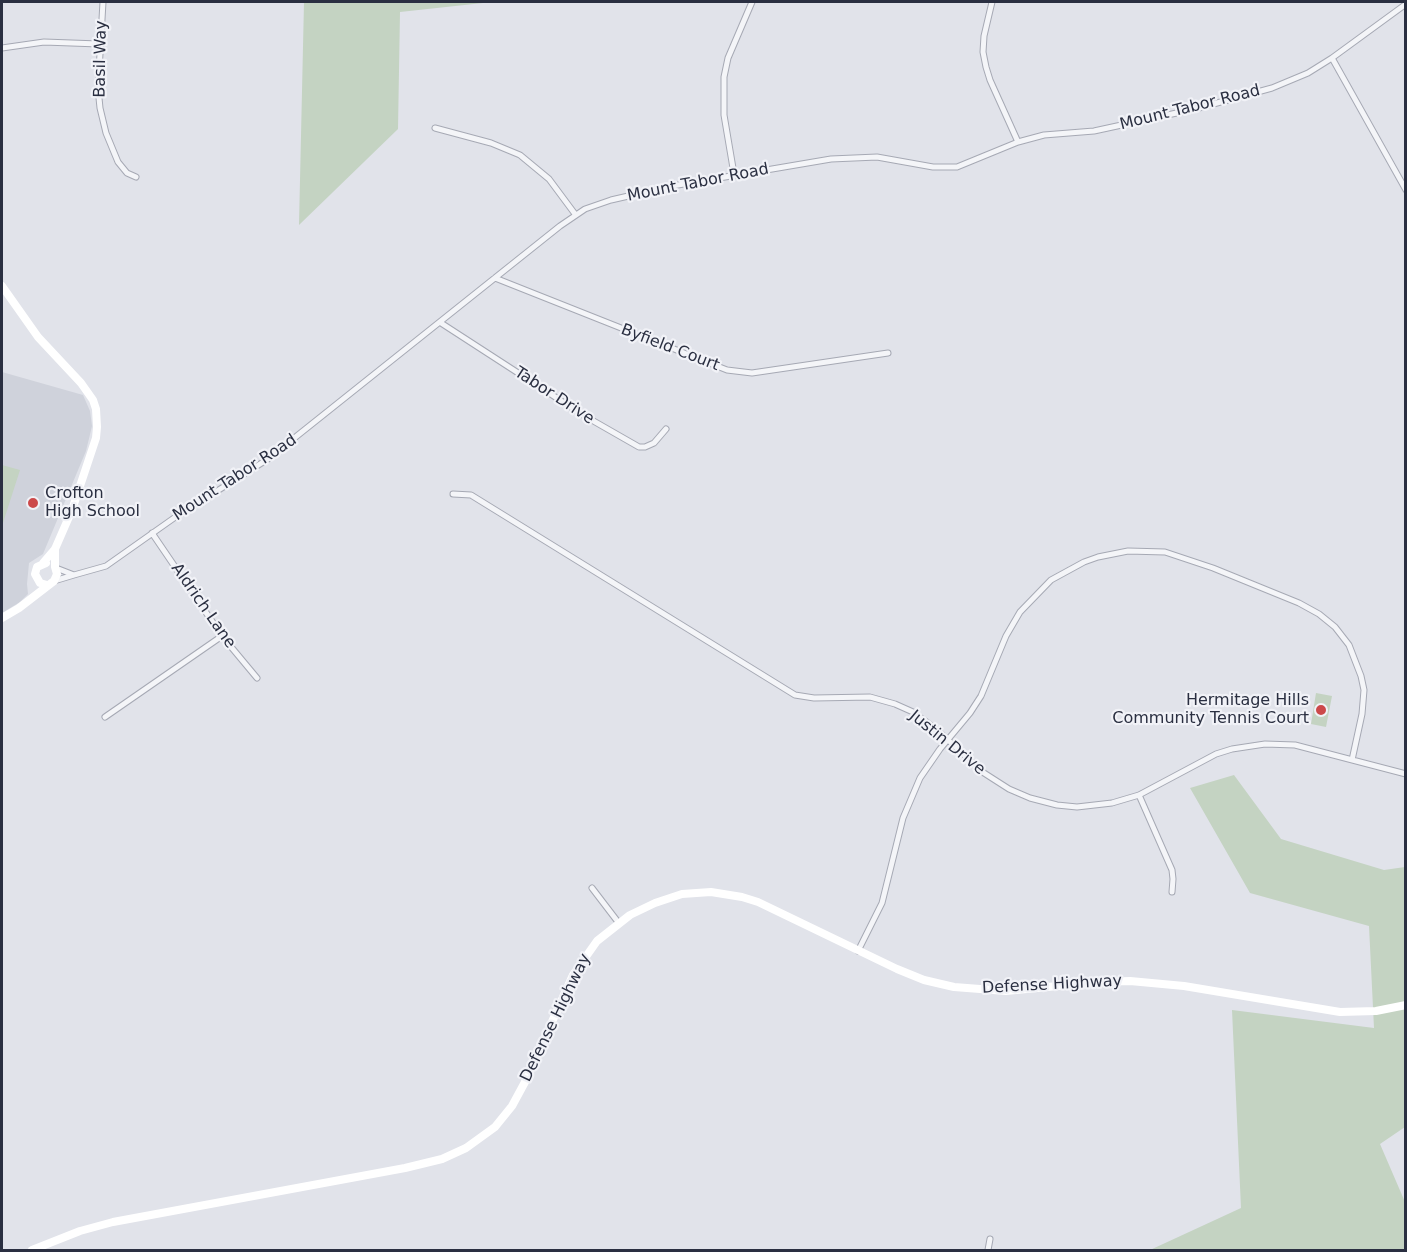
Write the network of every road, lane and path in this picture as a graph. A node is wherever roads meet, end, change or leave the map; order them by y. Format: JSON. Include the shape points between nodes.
{"nodes":[{"id":1,"x":103,"y":2,"type":"edge"},
{"id":2,"x":752,"y":2,"type":"edge"},
{"id":3,"x":992,"y":2,"type":"edge"},
{"id":4,"x":1406,"y":4,"type":"edge"},
{"id":5,"x":99,"y":44,"type":"junction"},
{"id":6,"x":2,"y":48,"type":"edge"},
{"id":7,"x":1332,"y":58,"type":"junction"},
{"id":8,"x":435,"y":128,"type":"dead end"},
{"id":9,"x":1018,"y":142,"type":"junction"},
{"id":10,"x":734,"y":174,"type":"junction"},
{"id":11,"x":136,"y":177,"type":"dead end"},
{"id":12,"x":1406,"y":190,"type":"edge"},
{"id":13,"x":575,"y":214,"type":"junction"},
{"id":14,"x":495,"y":278,"type":"junction"},
{"id":15,"x":2,"y":286,"type":"edge"},
{"id":16,"x":441,"y":323,"type":"junction"},
{"id":17,"x":888,"y":353,"type":"dead end"},
{"id":18,"x":666,"y":429,"type":"dead end"},
{"id":19,"x":453,"y":494,"type":"dead end"},
{"id":20,"x":152,"y":533,"type":"junction"},
{"id":21,"x":55,"y":549,"type":"junction"},
{"id":22,"x":42,"y":563,"type":"junction"},
{"id":23,"x":55,"y":568,"type":"junction"},
{"id":24,"x":74,"y":575,"type":"junction"},
{"id":25,"x":35,"y":577,"type":"junction"},
{"id":26,"x":51,"y":583,"type":"junction"},
{"id":27,"x":28,"y":600,"type":"junction"},
{"id":28,"x":2,"y":618,"type":"edge"},
{"id":29,"x":222,"y":636,"type":"junction"},
{"id":30,"x":257,"y":678,"type":"dead end"},
{"id":31,"x":105,"y":717,"type":"dead end"},
{"id":32,"x":948,"y":740,"type":"junction"},
{"id":33,"x":1352,"y":760,"type":"junction"},
{"id":34,"x":1406,"y":774,"type":"edge"},
{"id":35,"x":1139,"y":795,"type":"junction"},
{"id":36,"x":592,"y":888,"type":"dead end"},
{"id":37,"x":1172,"y":892,"type":"dead end"},
{"id":38,"x":618,"y":922,"type":"junction"},
{"id":39,"x":858,"y":951,"type":"junction"},
{"id":40,"x":1406,"y":1005,"type":"edge"},
{"id":41,"x":990,"y":1239,"type":"dead end"},
{"id":42,"x":32,"y":1251,"type":"edge"},
{"id":43,"x":988,"y":1251,"type":"edge"}],
"edges":[{"from":1,"to":5,"type":"street","name":"Basil Way"},
{"from":2,"to":10,"type":"street","via":[[724,77],[724,115]]},
{"from":3,"to":9,"type":"street","via":[[983,52],[990,80]]},
{"from":4,"to":7,"type":"street","name":"Mount Tabor Road"},
{"from":5,"to":6,"type":"street","via":[[45,42]]},
{"from":5,"to":11,"type":"street","name":"Basil Way","via":[[98,88],[103,122],[118,162]]},
{"from":7,"to":9,"type":"street","name":"Mount Tabor Road","via":[[1290,81],[1195,110]]},
{"from":7,"to":12,"type":"street"},
{"from":8,"to":13,"type":"street","via":[[520,155],[549,179]]},
{"from":9,"to":10,"type":"street","name":"Mount Tabor Road","via":[[968,164],[948,168],[863,157]]},
{"from":10,"to":13,"type":"street","name":"Mount Tabor Road","via":[[611,200]]},
{"from":13,"to":14,"type":"street","name":"Mount Tabor Road"},
{"from":14,"to":16,"type":"street","name":"Mount Tabor Road"},
{"from":14,"to":17,"type":"street","name":"Byfield Court","via":[[727,370],[752,372]]},
{"from":15,"to":21,"type":"main road","via":[[38,337],[81,383],[96,409],[92,452]]},
{"from":16,"to":18,"type":"street","name":"Tabor Drive","via":[[639,447],[654,443]]},
{"from":16,"to":20,"type":"street","name":"Mount Tabor Road","via":[[291,443]]},
{"from":19,"to":32,"type":"street","name":"Justin Drive","via":[[471,495],[795,695],[883,700],[913,712]]},
{"from":20,"to":24,"type":"street","name":"Mount Tabor Road","via":[[106,566]]},
{"from":20,"to":29,"type":"street","name":"Aldrich Lane"},
{"from":21,"to":22,"type":"main road"},
{"from":21,"to":23,"type":"main road"},
{"from":22,"to":23,"type":"main road"},
{"from":22,"to":25,"type":"main road"},
{"from":23,"to":24,"type":"street"},
{"from":23,"to":26,"type":"main road","via":[[57,574]]},
{"from":24,"to":26,"type":"street","name":"Mount Tabor Road"},
{"from":25,"to":26,"type":"main road","via":[[40,583]]},
{"from":25,"to":27,"type":"main road"},
{"from":26,"to":27,"type":"main road"},
{"from":27,"to":28,"type":"main road"},
{"from":29,"to":30,"type":"street","name":"Aldrich Lane"},
{"from":29,"to":31,"type":"street"},
{"from":32,"to":33,"type":"street","via":[[981,696],[1006,636],[1040,589],[1063,572],[1098,557],[1154,551],[1190,559],[1299,603],[1335,627],[1353,654],[1364,690]]},
{"from":32,"to":35,"type":"street","name":"Justin Drive","via":[[990,777],[1030,798],[1077,807]]},
{"from":32,"to":39,"type":"street","via":[[920,778],[908,804],[897,836],[888,886]]},
{"from":33,"to":34,"type":"street","name":"Justin Drive"},
{"from":33,"to":35,"type":"street","name":"Justin Drive","via":[[1295,746],[1250,746],[1216,754]]},
{"from":35,"to":37,"type":"street","via":[[1172,870]]},
{"from":36,"to":38,"type":"street"},
{"from":38,"to":39,"type":"main road","name":"Defense Highway","via":[[667,898],[695,892],[726,893],[773,908]]},
{"from":38,"to":42,"type":"main road","name":"Defense Highway","via":[[581,961],[512,1106],[495,1127],[466,1148],[405,1168],[113,1222]]},
{"from":39,"to":40,"type":"main road","name":"Defense Highway","via":[[910,975],[970,989],[1006,991],[1130,981],[1340,1012]]},
{"from":41,"to":43,"type":"street"}]}
